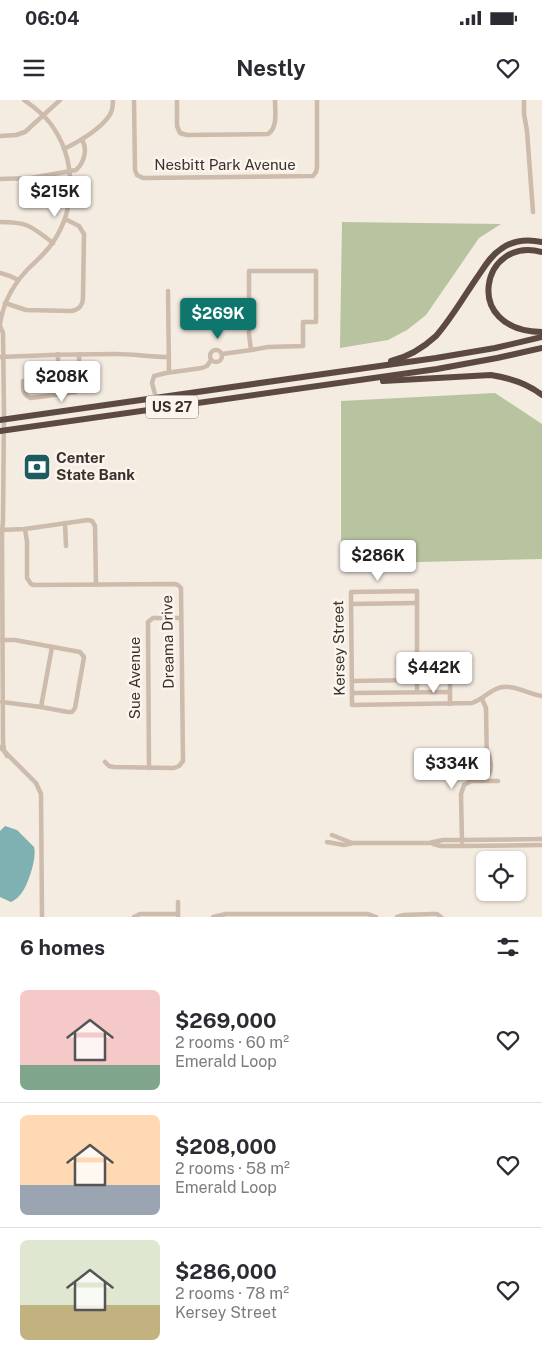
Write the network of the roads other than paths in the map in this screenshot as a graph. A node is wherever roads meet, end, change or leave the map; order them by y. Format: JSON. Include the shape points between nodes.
{"nodes":[{"id":1,"x":24,"y":100,"type":"edge"},
{"id":2,"x":60,"y":100,"type":"edge"},
{"id":3,"x":113,"y":100,"type":"edge"},
{"id":4,"x":134,"y":100,"type":"edge"},
{"id":5,"x":177,"y":100,"type":"edge"},
{"id":6,"x":275,"y":100,"type":"edge"},
{"id":7,"x":317,"y":100,"type":"edge"},
{"id":8,"x":524,"y":100,"type":"edge"},
{"id":9,"x":43,"y":116,"type":"junction"},
{"id":10,"x":0,"y":136,"type":"edge"},
{"id":11,"x":82,"y":140,"type":"junction"},
{"id":12,"x":64,"y":149,"type":"junction"},
{"id":13,"x":70,"y":172,"type":"junction"},
{"id":14,"x":0,"y":178,"type":"edge"},
{"id":15,"x":533,"y":212,"type":"dead end"},
{"id":16,"x":65,"y":219,"type":"junction"},
{"id":17,"x":0,"y":222,"type":"edge"},
{"id":18,"x":542,"y":242,"type":"edge"},
{"id":19,"x":52,"y":243,"type":"junction"},
{"id":20,"x":542,"y":252,"type":"edge"},
{"id":21,"x":0,"y":273,"type":"edge"},
{"id":22,"x":18,"y":280,"type":"junction"},
{"id":23,"x":168,"y":291,"type":"dead end"},
{"id":24,"x":5,"y":303,"type":"junction"},
{"id":25,"x":0,"y":325,"type":"edge"},
{"id":26,"x":542,"y":332,"type":"edge"},
{"id":27,"x":542,"y":337,"type":"edge"},
{"id":28,"x":542,"y":348,"type":"edge"},
{"id":29,"x":251,"y":350,"type":"junction"},
{"id":30,"x":58,"y":354,"type":"junction"},
{"id":31,"x":79,"y":354,"type":"junction"},
{"id":32,"x":222,"y":354,"type":"junction"},
{"id":33,"x":2,"y":356,"type":"edge"},
{"id":34,"x":169,"y":357,"type":"junction"},
{"id":35,"x":211,"y":360,"type":"junction"},
{"id":36,"x":169,"y":372,"type":"junction"},
{"id":37,"x":331,"y":373,"type":"junction"},
{"id":38,"x":23,"y":381,"type":"dead end"},
{"id":39,"x":345,"y":382,"type":"junction"},
{"id":40,"x":2,"y":386,"type":"edge"},
{"id":41,"x":55,"y":395,"type":"junction"},
{"id":42,"x":542,"y":395,"type":"edge"},
{"id":43,"x":156,"y":398,"type":"junction"},
{"id":44,"x":2,"y":420,"type":"edge"},
{"id":45,"x":2,"y":431,"type":"edge"},
{"id":46,"x":65,"y":523,"type":"junction"},
{"id":47,"x":25,"y":529,"type":"junction"},
{"id":48,"x":1,"y":531,"type":"edge"},
{"id":49,"x":66,"y":546,"type":"dead end"},
{"id":50,"x":96,"y":584,"type":"junction"},
{"id":51,"x":417,"y":603,"type":"junction"},
{"id":52,"x":351,"y":604,"type":"junction"},
{"id":53,"x":181,"y":618,"type":"junction"},
{"id":54,"x":1,"y":640,"type":"edge"},
{"id":55,"x":52,"y":647,"type":"junction"},
{"id":56,"x":417,"y":680,"type":"junction"},
{"id":57,"x":450,"y":680,"type":"dead end"},
{"id":58,"x":352,"y":681,"type":"junction"},
{"id":59,"x":417,"y":692,"type":"junction"},
{"id":60,"x":450,"y":692,"type":"junction"},
{"id":61,"x":352,"y":693,"type":"junction"},
{"id":62,"x":542,"y":696,"type":"edge"},
{"id":63,"x":482,"y":698,"type":"junction"},
{"id":64,"x":1,"y":702,"type":"edge"},
{"id":65,"x":450,"y":704,"type":"junction"},
{"id":66,"x":42,"y":707,"type":"junction"},
{"id":67,"x":0,"y":748,"type":"edge"},
{"id":68,"x":7,"y":756,"type":"junction"},
{"id":69,"x":105,"y":762,"type":"dead end"},
{"id":70,"x":148,"y":768,"type":"junction"},
{"id":71,"x":481,"y":780,"type":"junction"},
{"id":72,"x":498,"y":781,"type":"dead end"},
{"id":73,"x":332,"y":835,"type":"dead end"},
{"id":74,"x":462,"y":840,"type":"junction"},
{"id":75,"x":513,"y":840,"type":"junction"},
{"id":76,"x":542,"y":840,"type":"edge"},
{"id":77,"x":327,"y":842,"type":"dead end"},
{"id":78,"x":429,"y":843,"type":"junction"},
{"id":79,"x":353,"y":844,"type":"junction"},
{"id":80,"x":462,"y":846,"type":"junction"},
{"id":81,"x":513,"y":846,"type":"junction"},
{"id":82,"x":542,"y":846,"type":"edge"},
{"id":83,"x":178,"y":902,"type":"dead end"},
{"id":84,"x":154,"y":916,"type":"edge"},
{"id":85,"x":178,"y":916,"type":"edge"},
{"id":86,"x":303,"y":916,"type":"edge"},
{"id":87,"x":42,"y":917,"type":"edge"},
{"id":88,"x":134,"y":917,"type":"edge"},
{"id":89,"x":213,"y":917,"type":"edge"},
{"id":90,"x":376,"y":917,"type":"edge"},
{"id":91,"x":397,"y":917,"type":"edge"},
{"id":92,"x":441,"y":917,"type":"edge"}],
"edges":[{"from":1,"to":9,"type":"street"},
{"from":2,"to":9,"type":"street"},
{"from":3,"to":11,"type":"street","via":[[108,118]]},
{"from":4,"to":7,"type":"street","name":"Nesbitt Park Avenue","via":[[135,170],[143,178],[312,176],[316,174],[317,167]]},
{"from":5,"to":6,"type":"street","via":[[177,128],[186,135],[270,133],[275,126]]},
{"from":8,"to":15,"type":"street"},
{"from":9,"to":10,"type":"street","via":[[22,133]]},
{"from":9,"to":12,"type":"street","via":[[55,130]]},
{"from":11,"to":12,"type":"street"},
{"from":11,"to":13,"type":"street","via":[[86,149],[82,163],[77,170]]},
{"from":12,"to":13,"type":"street"},
{"from":13,"to":14,"type":"street","via":[[31,178]]},
{"from":13,"to":16,"type":"street"},
{"from":16,"to":19,"type":"street"},
{"from":16,"to":24,"type":"street","via":[[77,224],[84,234],[81,306],[72,311],[32,311]]},
{"from":17,"to":19,"type":"street","via":[[25,224]]},
{"from":18,"to":37,"type":"highway","via":[[518,242],[497,252],[440,331],[419,349],[399,359]]},
{"from":19,"to":22,"type":"street"},
{"from":20,"to":26,"type":"highway","via":[[524,250],[503,259],[490,278],[488,291],[493,309],[505,323],[522,330]]},
{"from":21,"to":22,"type":"street"},
{"from":22,"to":24,"type":"street"},
{"from":23,"to":34,"type":"street"},
{"from":24,"to":25,"type":"street"},
{"from":25,"to":33,"type":"street"},
{"from":27,"to":37,"type":"highway","number":"US 27","via":[[456,355]]},
{"from":28,"to":39,"type":"highway","number":"US 27","via":[[456,366]]},
{"from":29,"to":29,"type":"street","via":[[249,271],[316,271],[316,322],[303,322],[303,346]]},
{"from":29,"to":32,"type":"street"},
{"from":30,"to":31,"type":"street"},
{"from":30,"to":33,"type":"street"},
{"from":30,"to":41,"type":"street"},
{"from":31,"to":34,"type":"street"},
{"from":31,"to":41,"type":"street","via":[[78,390]]},
{"from":32,"to":35,"type":"street","via":[[219,361]]},
{"from":32,"to":35,"type":"street","via":[[218,350],[212,351]]},
{"from":33,"to":40,"type":"street"},
{"from":34,"to":36,"type":"street"},
{"from":35,"to":36,"type":"street","via":[[202,368]]},
{"from":36,"to":43,"type":"street","via":[[154,376],[152,380]]},
{"from":37,"to":43,"type":"highway","number":"US 27"},
{"from":38,"to":41,"type":"street","via":[[24,392],[29,397]]},
{"from":39,"to":42,"type":"highway","via":[[491,375],[520,382]]},
{"from":39,"to":45,"type":"highway","number":"US 27"},
{"from":40,"to":44,"type":"street"},
{"from":43,"to":44,"type":"highway","number":"US 27"},
{"from":44,"to":45,"type":"street"},
{"from":45,"to":48,"type":"street"},
{"from":46,"to":47,"type":"street"},
{"from":46,"to":49,"type":"street"},
{"from":46,"to":50,"type":"street","via":[[88,520],[96,526]]},
{"from":47,"to":48,"type":"street"},
{"from":47,"to":50,"type":"street","name":"Dreama Drive","via":[[27,578],[31,584]]},
{"from":48,"to":54,"type":"street"},
{"from":50,"to":53,"type":"street","name":"Dreama Drive","via":[[178,585],[181,588]]},
{"from":51,"to":52,"type":"street"},
{"from":51,"to":52,"type":"street","name":"Kersey Street","via":[[417,591],[351,592]]},
{"from":51,"to":56,"type":"street"},
{"from":52,"to":58,"type":"street","name":"Kersey Street"},
{"from":53,"to":70,"type":"street","name":"Sue Avenue","via":[[153,618],[148,622]]},
{"from":53,"to":70,"type":"street","name":"Dreama Drive","via":[[183,761],[177,767]]},
{"from":54,"to":55,"type":"street"},
{"from":54,"to":64,"type":"street"},
{"from":55,"to":66,"type":"street"},
{"from":55,"to":66,"type":"street","via":[[80,652],[84,660],[74,710],[68,712]]},
{"from":56,"to":58,"type":"street"},
{"from":56,"to":59,"type":"street"},
{"from":57,"to":60,"type":"street"},
{"from":58,"to":61,"type":"street","name":"Kersey Street"},
{"from":59,"to":60,"type":"street"},
{"from":59,"to":61,"type":"street"},
{"from":60,"to":65,"type":"street"},
{"from":61,"to":65,"type":"street","name":"Kersey Street","via":[[352,705]]},
{"from":62,"to":63,"type":"street","name":"Kersey Street","via":[[502,686]]},
{"from":63,"to":65,"type":"street","name":"Kersey Street","via":[[472,703]]},
{"from":63,"to":71,"type":"street","via":[[486,708],[487,766]]},
{"from":64,"to":66,"type":"street"},
{"from":64,"to":68,"type":"street","via":[[3,747]]},
{"from":67,"to":68,"type":"street"},
{"from":68,"to":87,"type":"street","via":[[36,783],[41,794]]},
{"from":69,"to":70,"type":"street","name":"Dreama Drive","via":[[114,767]]},
{"from":71,"to":72,"type":"street"},
{"from":71,"to":74,"type":"street","via":[[467,782],[462,788]]},
{"from":73,"to":79,"type":"street"},
{"from":74,"to":75,"type":"street"},
{"from":74,"to":78,"type":"street"},
{"from":74,"to":80,"type":"street"},
{"from":75,"to":76,"type":"street"},
{"from":75,"to":81,"type":"street"},
{"from":77,"to":79,"type":"street"},
{"from":78,"to":79,"type":"street"},
{"from":78,"to":80,"type":"street"},
{"from":80,"to":81,"type":"street"},
{"from":81,"to":82,"type":"street"},
{"from":83,"to":85,"type":"street"},
{"from":84,"to":85,"type":"street"},
{"from":84,"to":88,"type":"street","via":[[140,914]]},
{"from":86,"to":89,"type":"street","via":[[226,914]]},
{"from":86,"to":90,"type":"street","via":[[368,914]]},
{"from":91,"to":92,"type":"street","via":[[437,914]]}]}
